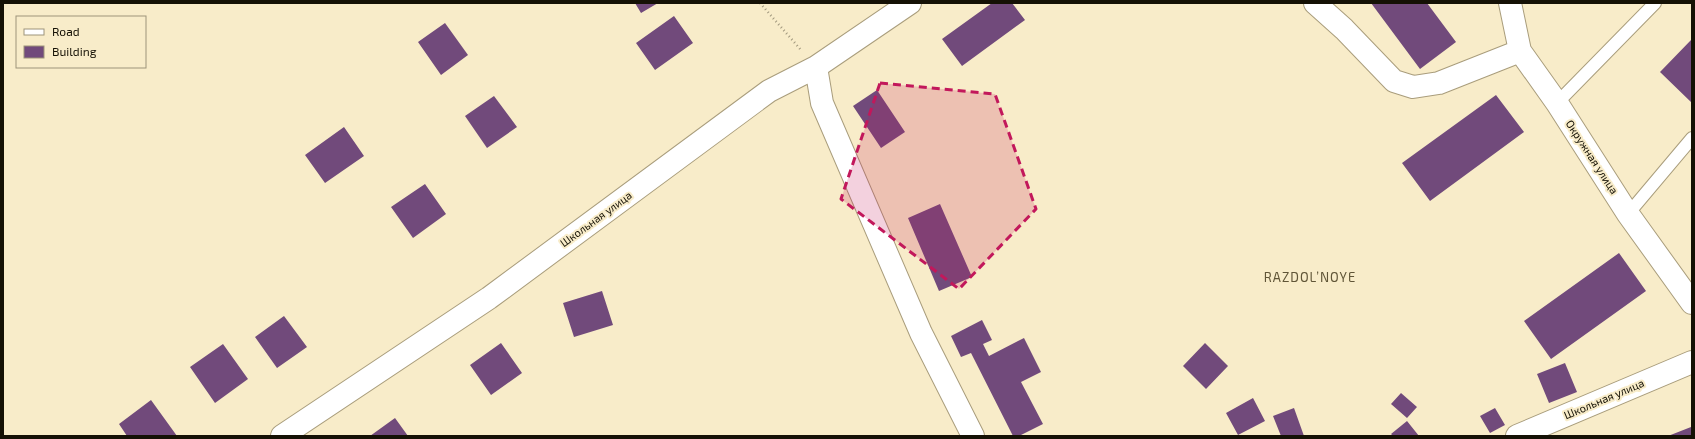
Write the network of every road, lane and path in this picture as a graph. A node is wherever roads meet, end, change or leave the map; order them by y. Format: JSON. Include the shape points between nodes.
{"nodes":[{"id":1,"x":760,"y":3,"type":"edge"},
{"id":2,"x":910,"y":3,"type":"edge"},
{"id":3,"x":1315,"y":3,"type":"edge"},
{"id":4,"x":1510,"y":3,"type":"edge"},
{"id":5,"x":1655,"y":3,"type":"edge"},
{"id":6,"x":1520,"y":51,"type":"junction"},
{"id":7,"x":816,"y":67,"type":"junction"},
{"id":8,"x":1557,"y":103,"type":"junction"},
{"id":9,"x":1692,"y":138,"type":"edge"},
{"id":10,"x":1628,"y":214,"type":"junction"},
{"id":11,"x":1692,"y":303,"type":"edge"},
{"id":12,"x":1692,"y":362,"type":"edge"},
{"id":13,"x":282,"y":436,"type":"edge"},
{"id":14,"x":973,"y":436,"type":"edge"},
{"id":15,"x":1517,"y":436,"type":"edge"}],
"edges":[{"from":1,"to":7,"type":"path"},
{"from":2,"to":7,"type":"street","name":"Школьная улица"},
{"from":3,"to":6,"type":"street","via":[[1394,81],[1413,87],[1439,83]]},
{"from":4,"to":6,"type":"street","name":"Окружная улица"},
{"from":5,"to":8,"type":"lane"},
{"from":6,"to":8,"type":"street","name":"Окружная улица"},
{"from":7,"to":13,"type":"street","name":"Школьная улица","via":[[769,91],[489,298]]},
{"from":7,"to":14,"type":"street","via":[[822,103],[921,333]]},
{"from":8,"to":10,"type":"street","name":"Окружная улица"},
{"from":9,"to":10,"type":"lane"},
{"from":10,"to":11,"type":"street","name":"Окружная улица"},
{"from":12,"to":15,"type":"street","name":"Школьная улица"}]}
